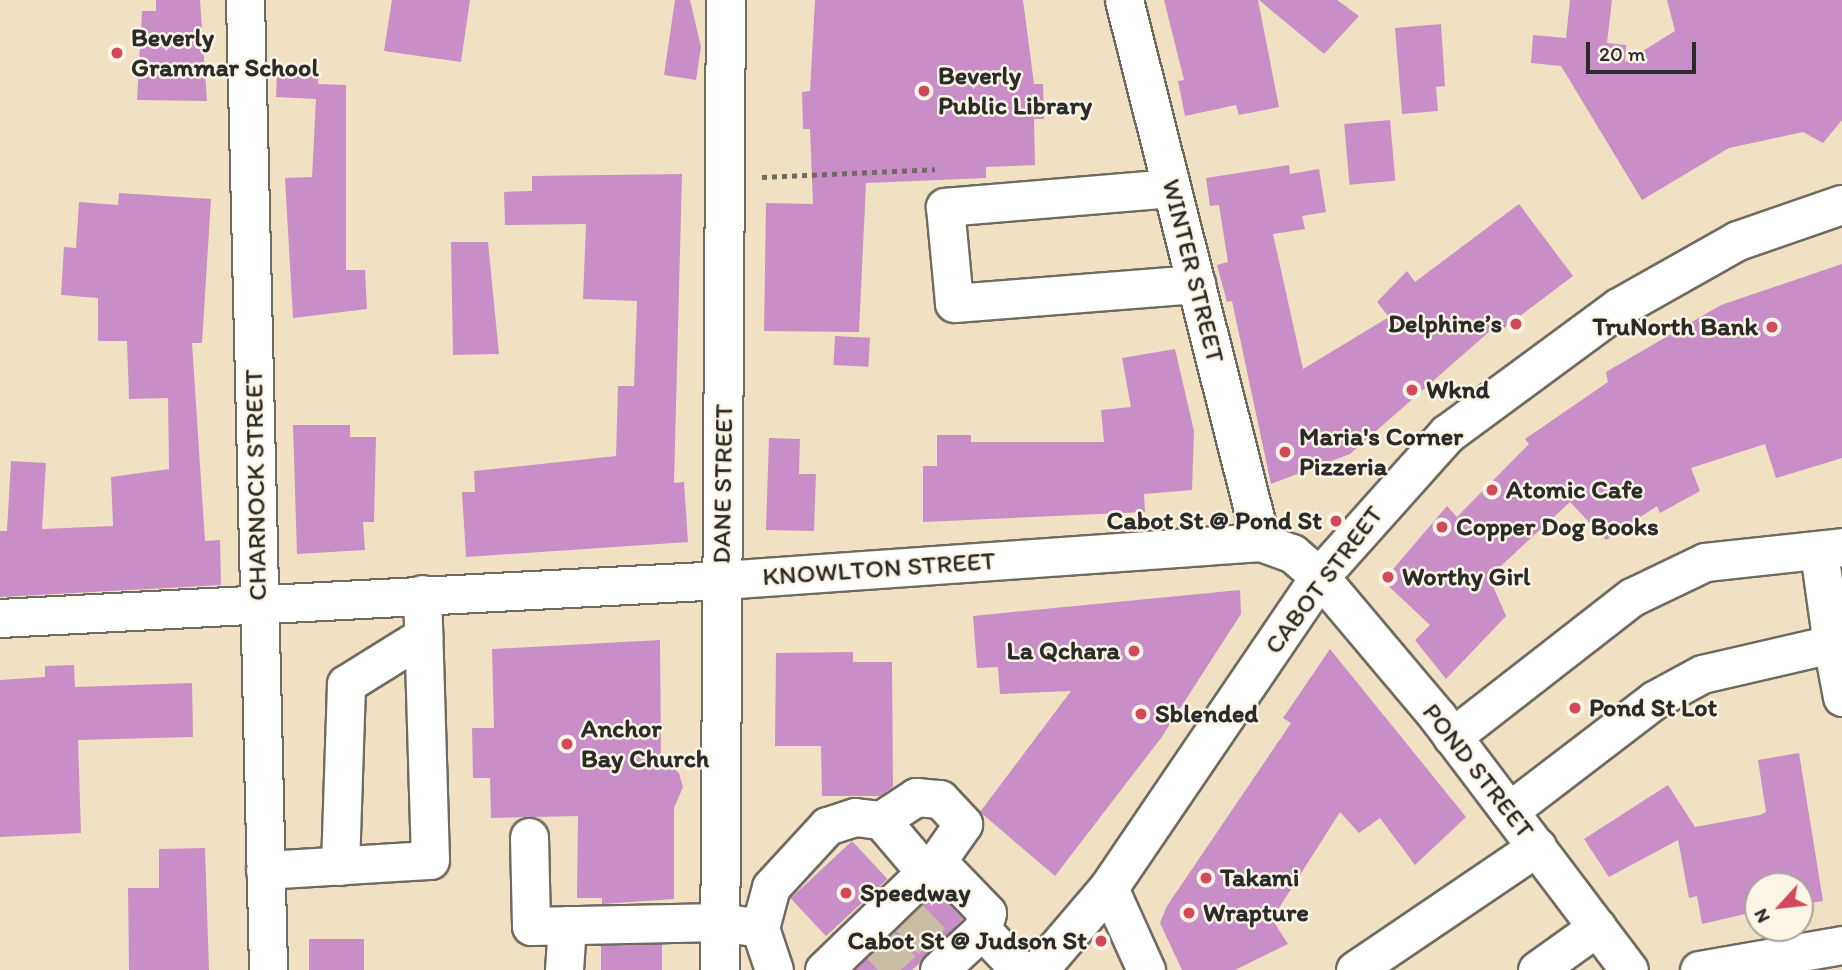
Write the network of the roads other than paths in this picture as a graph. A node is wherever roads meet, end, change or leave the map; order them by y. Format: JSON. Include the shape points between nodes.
{"nodes":[{"id":1,"x":245,"y":0,"type":"edge"},
{"id":2,"x":726,"y":0,"type":"edge"},
{"id":3,"x":1124,"y":0,"type":"edge"},
{"id":4,"x":1171,"y":188,"type":"junction"},
{"id":5,"x":1842,"y":205,"type":"edge"},
{"id":6,"x":1196,"y":284,"type":"junction"},
{"id":7,"x":1261,"y":542,"type":"junction"},
{"id":8,"x":1831,"y":550,"type":"edge"},
{"id":9,"x":1320,"y":578,"type":"junction"},
{"id":10,"x":722,"y":580,"type":"junction"},
{"id":11,"x":422,"y":594,"type":"junction"},
{"id":12,"x":258,"y":601,"type":"junction"},
{"id":13,"x":0,"y":618,"type":"edge"},
{"id":14,"x":423,"y":636,"type":"junction"},
{"id":15,"x":1832,"y":644,"type":"junction"},
{"id":16,"x":1842,"y":697,"type":"edge"},
{"id":17,"x":1452,"y":737,"type":"junction"},
{"id":18,"x":1509,"y":811,"type":"junction"},
{"id":19,"x":881,"y":820,"type":"junction"},
{"id":20,"x":529,"y":837,"type":"dead end"},
{"id":21,"x":1537,"y":847,"type":"junction"},
{"id":22,"x":340,"y":866,"type":"junction"},
{"id":23,"x":932,"y":867,"type":"junction"},
{"id":24,"x":265,"y":870,"type":"junction"},
{"id":25,"x":1109,"y":888,"type":"junction"},
{"id":26,"x":720,"y":922,"type":"junction"},
{"id":27,"x":567,"y":925,"type":"junction"},
{"id":28,"x":1597,"y":927,"type":"junction"},
{"id":29,"x":760,"y":928,"type":"junction"},
{"id":30,"x":982,"y":930,"type":"junction"},
{"id":31,"x":1842,"y":945,"type":"edge"},
{"id":32,"x":942,"y":959,"type":"edge"},
{"id":33,"x":836,"y":965,"type":"edge"},
{"id":34,"x":720,"y":969,"type":"edge"},
{"id":35,"x":268,"y":970,"type":"edge"},
{"id":36,"x":564,"y":970,"type":"edge"},
{"id":37,"x":774,"y":970,"type":"edge"},
{"id":38,"x":1020,"y":970,"type":"edge"},
{"id":39,"x":1039,"y":970,"type":"edge"},
{"id":40,"x":1146,"y":970,"type":"edge"},
{"id":41,"x":1355,"y":970,"type":"edge"},
{"id":42,"x":1536,"y":970,"type":"edge"},
{"id":43,"x":1629,"y":970,"type":"edge"},
{"id":44,"x":1699,"y":970,"type":"edge"}],
"edges":[{"from":1,"to":12,"type":"street","name":"CHARNOCK STREET"},
{"from":2,"to":10,"type":"main road","name":"DANE STREET"},
{"from":3,"to":4,"type":"street","name":"WINTER STREET"},
{"from":4,"to":6,"type":"street","name":"WINTER STREET"},
{"from":4,"to":6,"type":"street","via":[[946,207],[954,303]]},
{"from":5,"to":9,"type":"main road","name":"CABOT STREET","via":[[1738,241],[1560,348],[1448,435]]},
{"from":6,"to":7,"type":"street","name":"WINTER STREET"},
{"from":7,"to":9,"type":"street","name":"KNOWLTON STREET","via":[[1292,553]]},
{"from":7,"to":10,"type":"street","name":"KNOWLTON STREET"},
{"from":8,"to":15,"type":"street"},
{"from":8,"to":17,"type":"street","via":[[1705,562],[1632,597]]},
{"from":9,"to":17,"type":"street","name":"POND STREET"},
{"from":9,"to":25,"type":"main road","name":"CABOT STREET"},
{"from":10,"to":11,"type":"street","name":"KNOWLTON STREET"},
{"from":10,"to":26,"type":"main road","name":"DANE STREET"},
{"from":11,"to":12,"type":"street","name":"KNOWLTON STREET"},
{"from":11,"to":14,"type":"street"},
{"from":12,"to":13,"type":"street","name":"KNOWLTON STREET"},
{"from":12,"to":24,"type":"street","name":"CHARNOCK STREET"},
{"from":14,"to":22,"type":"street","via":[[346,684]]},
{"from":14,"to":22,"type":"street","via":[[429,860]]},
{"from":15,"to":16,"type":"street"},
{"from":15,"to":18,"type":"street","via":[[1702,674],[1654,700]]},
{"from":17,"to":18,"type":"street","name":"POND STREET"},
{"from":18,"to":21,"type":"street","name":"POND STREET"},
{"from":19,"to":23,"type":"street"},
{"from":19,"to":23,"type":"street","via":[[916,797],[940,799],[962,824]]},
{"from":19,"to":29,"type":"street","via":[[855,817],[827,826],[771,887]]},
{"from":20,"to":27,"type":"street","via":[[531,926]]},
{"from":21,"to":28,"type":"street","name":"POND STREET"},
{"from":21,"to":41,"type":"street"},
{"from":22,"to":24,"type":"street"},
{"from":23,"to":30,"type":"street","via":[[987,913]]},
{"from":23,"to":33,"type":"street","via":[[901,909]]},
{"from":24,"to":35,"type":"street","name":"CHARNOCK STREET"},
{"from":25,"to":39,"type":"main road","name":"CABOT STREET"},
{"from":25,"to":40,"type":"street"},
{"from":26,"to":27,"type":"street"},
{"from":26,"to":29,"type":"street"},
{"from":26,"to":34,"type":"main road","name":"DANE STREET"},
{"from":27,"to":36,"type":"street"},
{"from":28,"to":42,"type":"street"},
{"from":28,"to":43,"type":"street","name":"POND STREET"},
{"from":29,"to":37,"type":"street"},
{"from":30,"to":32,"type":"street"},
{"from":30,"to":38,"type":"street"},
{"from":31,"to":44,"type":"street"}]}
